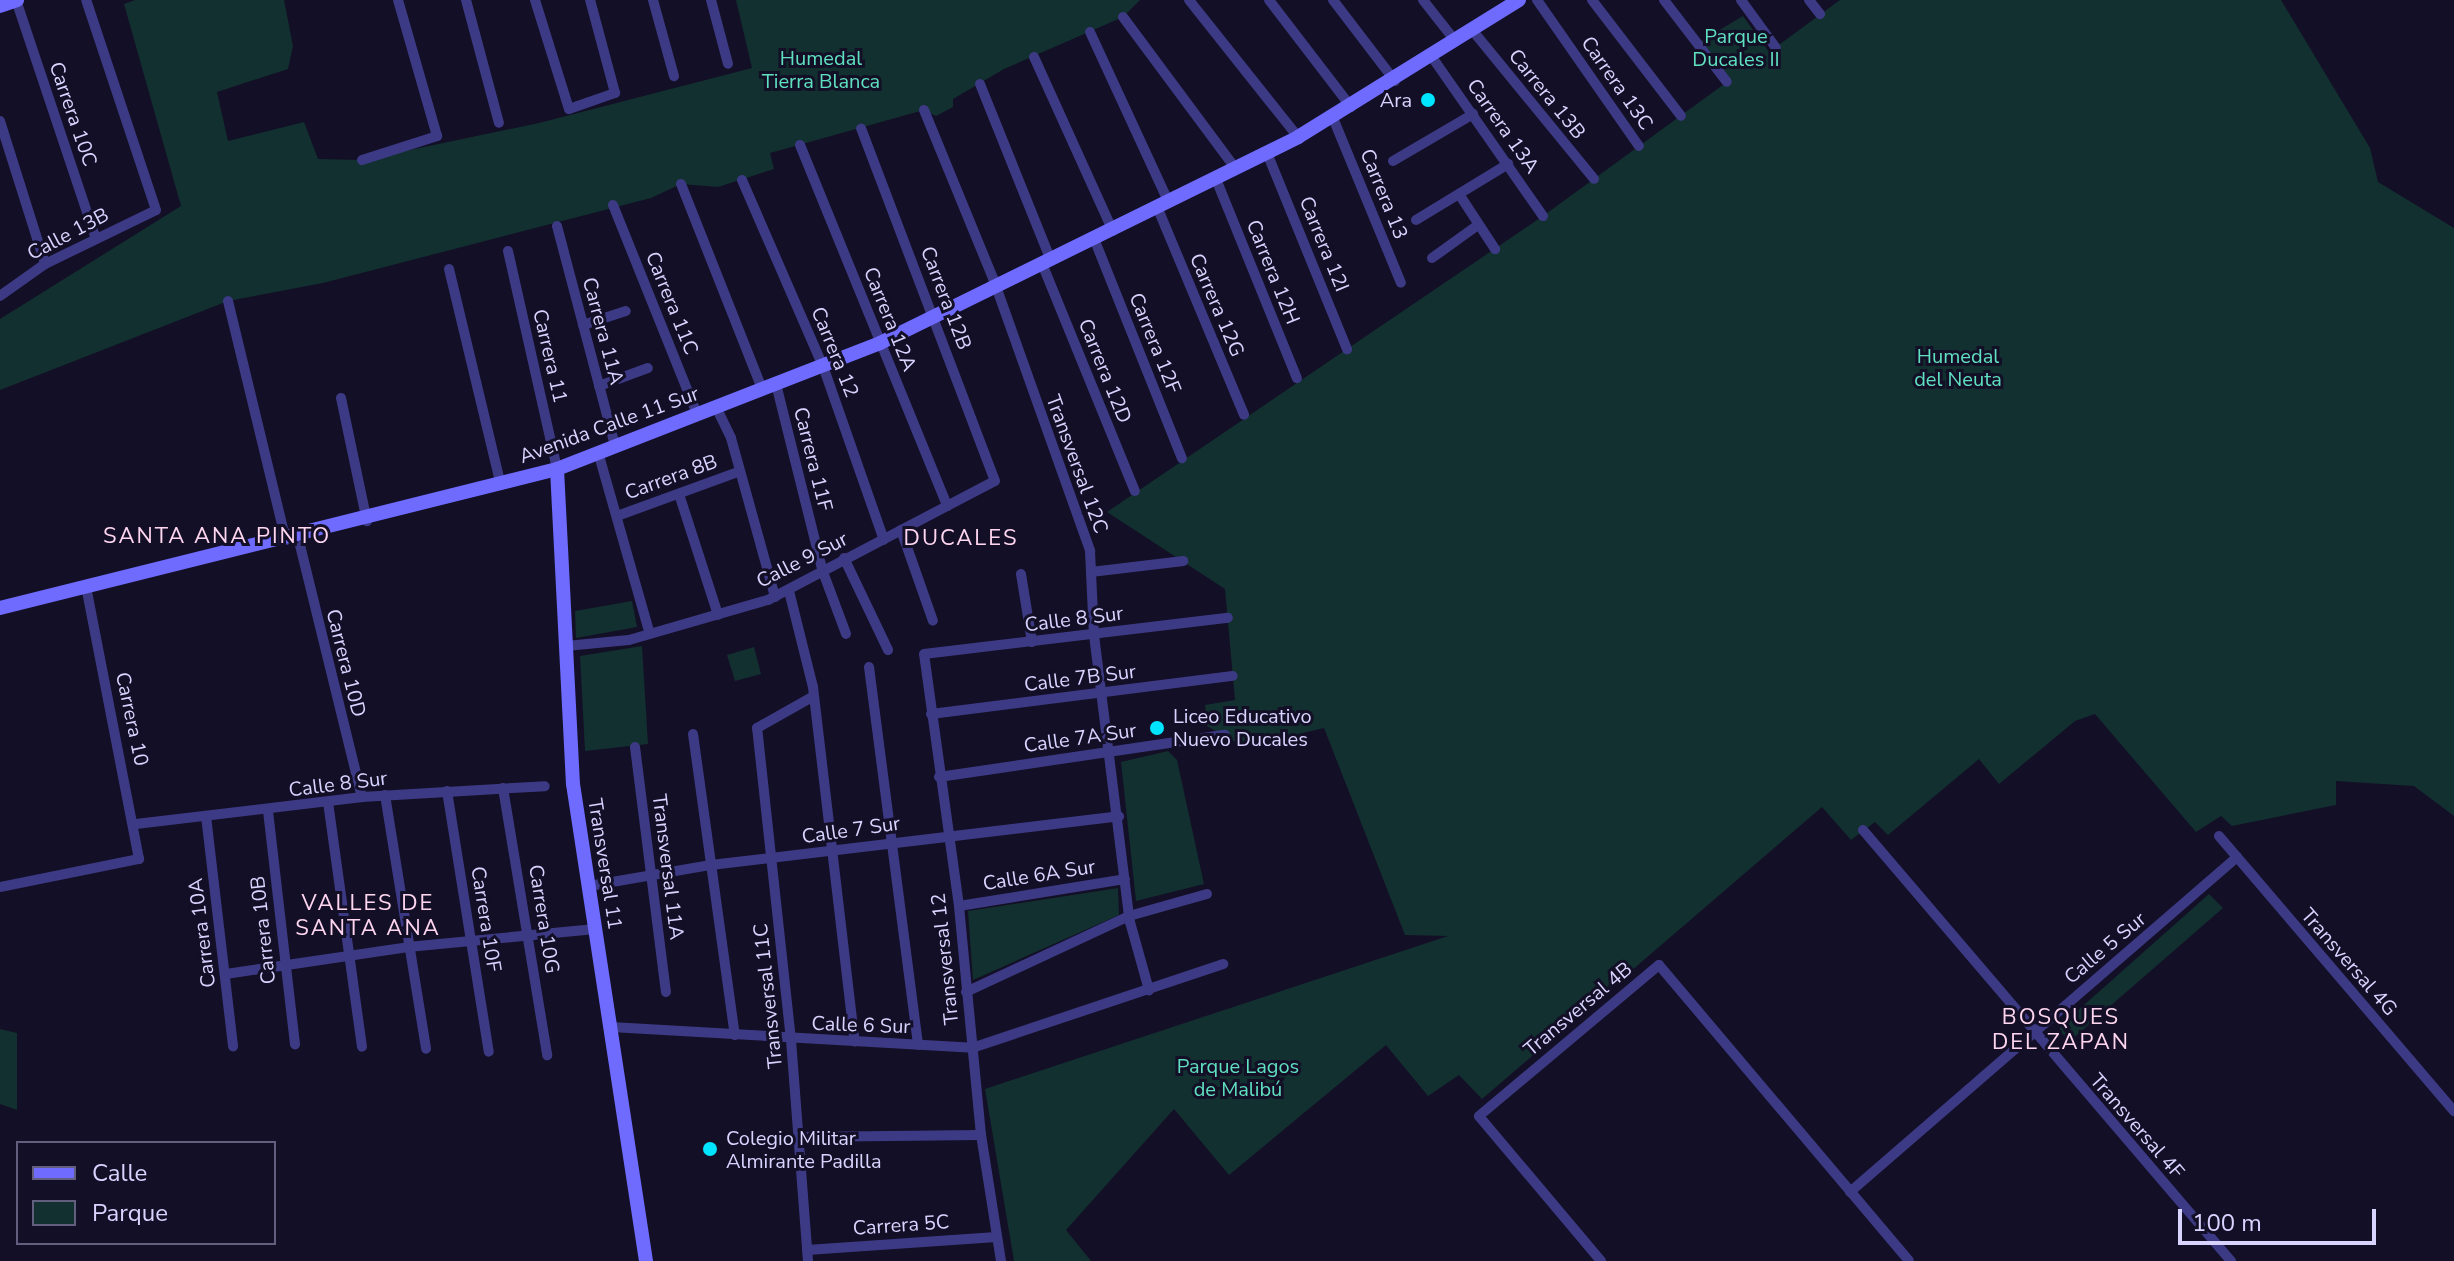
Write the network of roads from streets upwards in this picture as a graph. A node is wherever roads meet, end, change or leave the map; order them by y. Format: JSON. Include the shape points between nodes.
{"nodes":[{"id":1,"x":17,"y":0,"type":"edge"},
{"id":2,"x":86,"y":0,"type":"edge"},
{"id":3,"x":398,"y":0,"type":"edge"},
{"id":4,"x":466,"y":0,"type":"edge"},
{"id":5,"x":535,"y":0,"type":"edge"},
{"id":6,"x":590,"y":0,"type":"edge"},
{"id":7,"x":653,"y":0,"type":"edge"},
{"id":8,"x":711,"y":0,"type":"edge"},
{"id":9,"x":1189,"y":0,"type":"edge"},
{"id":10,"x":1269,"y":0,"type":"edge"},
{"id":11,"x":1333,"y":0,"type":"edge"},
{"id":12,"x":1423,"y":0,"type":"edge"},
{"id":13,"x":1519,"y":0,"type":"edge"},
{"id":14,"x":1537,"y":0,"type":"edge"},
{"id":15,"x":1592,"y":0,"type":"edge"},
{"id":16,"x":1664,"y":0,"type":"edge"},
{"id":17,"x":1741,"y":0,"type":"edge"},
{"id":18,"x":1809,"y":0,"type":"edge"},
{"id":19,"x":1500,"y":5,"type":"edge"},
{"id":20,"x":0,"y":6,"type":"edge"},
{"id":21,"x":1820,"y":14,"type":"dead end"},
{"id":22,"x":1123,"y":17,"type":"dead end"},
{"id":23,"x":1473,"y":31,"type":"junction"},
{"id":24,"x":1090,"y":32,"type":"dead end"},
{"id":25,"x":1456,"y":42,"type":"junction"},
{"id":26,"x":1776,"y":48,"type":"dead end"},
{"id":27,"x":1034,"y":57,"type":"dead end"},
{"id":28,"x":1432,"y":57,"type":"junction"},
{"id":29,"x":728,"y":64,"type":"dead end"},
{"id":30,"x":674,"y":76,"type":"dead end"},
{"id":31,"x":1395,"y":81,"type":"junction"},
{"id":32,"x":1727,"y":82,"type":"dead end"},
{"id":33,"x":980,"y":84,"type":"dead end"},
{"id":34,"x":1351,"y":107,"type":"junction"},
{"id":35,"x":924,"y":110,"type":"dead end"},
{"id":36,"x":1473,"y":114,"type":"junction"},
{"id":37,"x":1681,"y":116,"type":"dead end"},
{"id":38,"x":1333,"y":118,"type":"junction"},
{"id":39,"x":0,"y":121,"type":"edge"},
{"id":40,"x":499,"y":123,"type":"dead end"},
{"id":41,"x":861,"y":129,"type":"dead end"},
{"id":42,"x":1298,"y":137,"type":"junction"},
{"id":43,"x":800,"y":145,"type":"dead end"},
{"id":44,"x":1639,"y":146,"type":"dead end"},
{"id":45,"x":1267,"y":153,"type":"junction"},
{"id":46,"x":362,"y":160,"type":"dead end"},
{"id":47,"x":1393,"y":161,"type":"dead end"},
{"id":48,"x":1508,"y":164,"type":"junction"},
{"id":49,"x":1236,"y":169,"type":"junction"},
{"id":50,"x":1216,"y":179,"type":"junction"},
{"id":51,"x":1594,"y":179,"type":"dead end"},
{"id":52,"x":742,"y":180,"type":"dead end"},
{"id":53,"x":681,"y":184,"type":"dead end"},
{"id":54,"x":1459,"y":194,"type":"junction"},
{"id":55,"x":613,"y":205,"type":"dead end"},
{"id":56,"x":1164,"y":206,"type":"junction"},
{"id":57,"x":1543,"y":216,"type":"dead end"},
{"id":58,"x":1416,"y":220,"type":"dead end"},
{"id":59,"x":1478,"y":225,"type":"junction"},
{"id":60,"x":557,"y":226,"type":"dead end"},
{"id":61,"x":1113,"y":231,"type":"junction"},
{"id":62,"x":96,"y":239,"type":"junction"},
{"id":63,"x":1095,"y":241,"type":"junction"},
{"id":64,"x":1495,"y":249,"type":"dead end"},
{"id":65,"x":508,"y":251,"type":"dead end"},
{"id":66,"x":1432,"y":258,"type":"dead end"},
{"id":67,"x":1046,"y":262,"type":"junction"},
{"id":68,"x":45,"y":264,"type":"junction"},
{"id":69,"x":449,"y":269,"type":"dead end"},
{"id":70,"x":1401,"y":283,"type":"dead end"},
{"id":71,"x":993,"y":290,"type":"junction"},
{"id":72,"x":0,"y":296,"type":"edge"},
{"id":73,"x":228,"y":301,"type":"dead end"},
{"id":74,"x":626,"y":311,"type":"dead end"},
{"id":75,"x":935,"y":317,"type":"junction"},
{"id":76,"x":583,"y":325,"type":"junction"},
{"id":77,"x":880,"y":343,"type":"junction"},
{"id":78,"x":1347,"y":349,"type":"dead end"},
{"id":79,"x":823,"y":366,"type":"junction"},
{"id":80,"x":648,"y":368,"type":"dead end"},
{"id":81,"x":1297,"y":378,"type":"dead end"},
{"id":82,"x":599,"y":386,"type":"junction"},
{"id":83,"x":769,"y":387,"type":"junction"},
{"id":84,"x":341,"y":398,"type":"dead end"},
{"id":85,"x":716,"y":407,"type":"junction"},
{"id":86,"x":697,"y":414,"type":"junction"},
{"id":87,"x":1244,"y":415,"type":"dead end"},
{"id":88,"x":615,"y":445,"type":"junction"},
{"id":89,"x":598,"y":452,"type":"junction"},
{"id":90,"x":1182,"y":458,"type":"dead end"},
{"id":91,"x":557,"y":469,"type":"junction"},
{"id":92,"x":738,"y":472,"type":"junction"},
{"id":93,"x":995,"y":481,"type":"joint"},
{"id":94,"x":501,"y":485,"type":"junction"},
{"id":95,"x":1135,"y":491,"type":"dead end"},
{"id":96,"x":679,"y":494,"type":"junction"},
{"id":97,"x":947,"y":506,"type":"junction"},
{"id":98,"x":617,"y":516,"type":"junction"},
{"id":99,"x":367,"y":521,"type":"junction"},
{"id":100,"x":901,"y":530,"type":"junction"},
{"id":101,"x":292,"y":538,"type":"junction"},
{"id":102,"x":884,"y":540,"type":"junction"},
{"id":103,"x":844,"y":558,"type":"junction"},
{"id":104,"x":1183,"y":561,"type":"dead end"},
{"id":105,"x":823,"y":572,"type":"junction"},
{"id":106,"x":1091,"y":572,"type":"junction"},
{"id":107,"x":1021,"y":574,"type":"dead end"},
{"id":108,"x":86,"y":586,"type":"junction"},
{"id":109,"x":789,"y":591,"type":"junction"},
{"id":110,"x":775,"y":597,"type":"junction"},
{"id":111,"x":0,"y":608,"type":"edge"},
{"id":112,"x":718,"y":615,"type":"junction"},
{"id":113,"x":1228,"y":618,"type":"dead end"},
{"id":114,"x":933,"y":621,"type":"dead end"},
{"id":115,"x":650,"y":634,"type":"junction"},
{"id":116,"x":846,"y":634,"type":"dead end"},
{"id":117,"x":1094,"y":635,"type":"junction"},
{"id":118,"x":1032,"y":642,"type":"junction"},
{"id":119,"x":566,"y":646,"type":"junction"},
{"id":120,"x":888,"y":650,"type":"dead end"},
{"id":121,"x":924,"y":654,"type":"joint"},
{"id":122,"x":869,"y":667,"type":"dead end"},
{"id":123,"x":1233,"y":676,"type":"dead end"},
{"id":124,"x":1102,"y":694,"type":"junction"},
{"id":125,"x":812,"y":697,"type":"junction"},
{"id":126,"x":931,"y":714,"type":"junction"},
{"id":127,"x":693,"y":734,"type":"dead end"},
{"id":128,"x":1225,"y":735,"type":"dead end"},
{"id":129,"x":635,"y":747,"type":"dead end"},
{"id":130,"x":1110,"y":753,"type":"junction"},
{"id":131,"x":939,"y":777,"type":"junction"},
{"id":132,"x":545,"y":786,"type":"dead end"},
{"id":133,"x":503,"y":788,"type":"junction"},
{"id":134,"x":447,"y":791,"type":"junction"},
{"id":135,"x":385,"y":795,"type":"junction"},
{"id":136,"x":362,"y":797,"type":"junction"},
{"id":137,"x":328,"y":802,"type":"junction"},
{"id":138,"x":268,"y":811,"type":"junction"},
{"id":139,"x":206,"y":816,"type":"junction"},
{"id":140,"x":1119,"y":816,"type":"junction"},
{"id":141,"x":136,"y":824,"type":"junction"},
{"id":142,"x":1863,"y":830,"type":"dead end"},
{"id":143,"x":948,"y":835,"type":"junction"},
{"id":144,"x":2219,"y":836,"type":"dead end"},
{"id":145,"x":890,"y":843,"type":"junction"},
{"id":146,"x":832,"y":852,"type":"junction"},
{"id":147,"x":2237,"y":857,"type":"junction"},
{"id":148,"x":771,"y":859,"type":"junction"},
{"id":149,"x":711,"y":865,"type":"junction"},
{"id":150,"x":651,"y":874,"type":"junction"},
{"id":151,"x":1125,"y":879,"type":"junction"},
{"id":152,"x":589,"y":886,"type":"junction"},
{"id":153,"x":0,"y":887,"type":"edge"},
{"id":154,"x":1207,"y":894,"type":"dead end"},
{"id":155,"x":959,"y":906,"type":"junction"},
{"id":156,"x":1129,"y":916,"type":"junction"},
{"id":157,"x":595,"y":929,"type":"junction"},
{"id":158,"x":529,"y":934,"type":"junction"},
{"id":159,"x":471,"y":942,"type":"junction"},
{"id":160,"x":408,"y":947,"type":"junction"},
{"id":161,"x":348,"y":957,"type":"junction"},
{"id":162,"x":1223,"y":964,"type":"dead end"},
{"id":163,"x":285,"y":965,"type":"junction"},
{"id":164,"x":226,"y":974,"type":"junction"},
{"id":165,"x":1149,"y":990,"type":"junction"},
{"id":166,"x":666,"y":992,"type":"dead end"},
{"id":167,"x":966,"y":992,"type":"junction"},
{"id":168,"x":611,"y":1027,"type":"junction"},
{"id":169,"x":2032,"y":1032,"type":"junction"},
{"id":170,"x":735,"y":1035,"type":"junction"},
{"id":171,"x":791,"y":1040,"type":"junction"},
{"id":172,"x":855,"y":1042,"type":"junction"},
{"id":173,"x":295,"y":1044,"type":"dead end"},
{"id":174,"x":918,"y":1045,"type":"junction"},
{"id":175,"x":233,"y":1046,"type":"dead end"},
{"id":176,"x":362,"y":1047,"type":"dead end"},
{"id":177,"x":972,"y":1048,"type":"junction"},
{"id":178,"x":426,"y":1049,"type":"dead end"},
{"id":179,"x":489,"y":1052,"type":"dead end"},
{"id":180,"x":547,"y":1055,"type":"dead end"},
{"id":181,"x":2454,"y":1111,"type":"edge"},
{"id":182,"x":981,"y":1135,"type":"junction"},
{"id":183,"x":799,"y":1137,"type":"junction"},
{"id":184,"x":1850,"y":1192,"type":"junction"},
{"id":185,"x":997,"y":1237,"type":"junction"},
{"id":186,"x":808,"y":1256,"type":"edge"},
{"id":187,"x":646,"y":1261,"type":"edge"},
{"id":188,"x":1001,"y":1261,"type":"edge"},
{"id":189,"x":1601,"y":1261,"type":"edge"},
{"id":190,"x":1909,"y":1261,"type":"edge"},
{"id":191,"x":2231,"y":1261,"type":"edge"}],
"edges":[{"from":1,"to":20,"type":"street"},
{"from":1,"to":62,"type":"street","name":"Carrera 10C"},
{"from":2,"to":62,"type":"street","name":"Calle 13B","via":[[156,210]]},
{"from":3,"to":46,"type":"street","via":[[437,136]]},
{"from":4,"to":40,"type":"street"},
{"from":5,"to":6,"type":"street","via":[[569,109],[615,93]]},
{"from":7,"to":30,"type":"street"},
{"from":8,"to":29,"type":"street"},
{"from":9,"to":42,"type":"street"},
{"from":10,"to":34,"type":"street"},
{"from":11,"to":31,"type":"street"},
{"from":12,"to":25,"type":"street"},
{"from":13,"to":19,"type":"street"},
{"from":14,"to":44,"type":"street","name":"Carrera 13C"},
{"from":15,"to":37,"type":"street"},
{"from":16,"to":32,"type":"street"},
{"from":17,"to":26,"type":"street"},
{"from":18,"to":21,"type":"street"},
{"from":19,"to":23,"type":"street"},
{"from":22,"to":49,"type":"street"},
{"from":23,"to":25,"type":"street"},
{"from":23,"to":51,"type":"street","name":"Carrera 13B"},
{"from":24,"to":56,"type":"street","name":"Carrera 12G"},
{"from":25,"to":28,"type":"street"},
{"from":27,"to":61,"type":"street"},
{"from":28,"to":31,"type":"street"},
{"from":28,"to":36,"type":"street","name":"Carrera 13A"},
{"from":31,"to":34,"type":"street"},
{"from":33,"to":67,"type":"street","name":"Carrera 12D"},
{"from":34,"to":38,"type":"street","name":"Avenida Calle 11 Sur"},
{"from":35,"to":71,"type":"street","name":"Transversal 12C"},
{"from":36,"to":47,"type":"street"},
{"from":36,"to":48,"type":"street","name":"Carrera 13A"},
{"from":38,"to":42,"type":"street","name":"Avenida Calle 11 Sur"},
{"from":38,"to":70,"type":"street","name":"Carrera 13"},
{"from":39,"to":68,"type":"street"},
{"from":41,"to":75,"type":"street","name":"Carrera 12B"},
{"from":42,"to":45,"type":"street","name":"Avenida Calle 11 Sur"},
{"from":43,"to":77,"type":"street","name":"Carrera 12A"},
{"from":45,"to":49,"type":"street","name":"Avenida Calle 11 Sur"},
{"from":45,"to":78,"type":"street","name":"Carrera 12I"},
{"from":48,"to":54,"type":"street"},
{"from":48,"to":57,"type":"street","name":"Carrera 13A"},
{"from":49,"to":50,"type":"street","name":"Avenida Calle 11 Sur"},
{"from":50,"to":56,"type":"street","name":"Avenida Calle 11 Sur"},
{"from":50,"to":81,"type":"street","name":"Carrera 12H"},
{"from":52,"to":79,"type":"street","name":"Carrera 12"},
{"from":53,"to":83,"type":"street","name":"Carrera 11F"},
{"from":54,"to":58,"type":"street"},
{"from":54,"to":59,"type":"street"},
{"from":55,"to":86,"type":"street","name":"Carrera 11C"},
{"from":56,"to":61,"type":"street","name":"Avenida Calle 11 Sur"},
{"from":56,"to":87,"type":"street","name":"Carrera 12G"},
{"from":59,"to":64,"type":"street"},
{"from":59,"to":66,"type":"street"},
{"from":60,"to":76,"type":"street","name":"Carrera 11A"},
{"from":61,"to":63,"type":"street","name":"Avenida Calle 11 Sur"},
{"from":62,"to":68,"type":"street","name":"Calle 13B"},
{"from":63,"to":67,"type":"street","name":"Avenida Calle 11 Sur"},
{"from":63,"to":90,"type":"street","name":"Carrera 12F"},
{"from":65,"to":91,"type":"street","name":"Carrera 11"},
{"from":67,"to":71,"type":"street","name":"Avenida Calle 11 Sur"},
{"from":67,"to":95,"type":"street","name":"Carrera 12D"},
{"from":68,"to":72,"type":"street","name":"Calle 13B"},
{"from":69,"to":94,"type":"street"},
{"from":71,"to":75,"type":"street","name":"Avenida Calle 11 Sur"},
{"from":71,"to":106,"type":"street","name":"Transversal 12C","via":[[1081,522]]},
{"from":73,"to":101,"type":"street","name":"Carrera 10D"},
{"from":74,"to":76,"type":"street"},
{"from":75,"to":77,"type":"street","name":"Avenida Calle 11 Sur"},
{"from":75,"to":93,"type":"street","name":"Carrera 12B"},
{"from":76,"to":82,"type":"street","name":"Carrera 11A"},
{"from":77,"to":79,"type":"street","name":"Avenida Calle 11 Sur"},
{"from":77,"to":97,"type":"street","name":"Carrera 12A"},
{"from":79,"to":83,"type":"street","name":"Avenida Calle 11 Sur"},
{"from":79,"to":102,"type":"street","name":"Carrera 12"},
{"from":80,"to":82,"type":"street"},
{"from":82,"to":88,"type":"street","name":"Carrera 11A"},
{"from":83,"to":85,"type":"street","name":"Avenida Calle 11 Sur"},
{"from":83,"to":105,"type":"street","name":"Carrera 11F"},
{"from":84,"to":99,"type":"street"},
{"from":85,"to":86,"type":"street","name":"Avenida Calle 11 Sur"},
{"from":85,"to":92,"type":"street"},
{"from":86,"to":88,"type":"street","name":"Avenida Calle 11 Sur"},
{"from":88,"to":89,"type":"street","name":"Avenida Calle 11 Sur"},
{"from":89,"to":91,"type":"street","name":"Avenida Calle 11 Sur"},
{"from":89,"to":98,"type":"street"},
{"from":91,"to":94,"type":"street","name":"Avenida Calle 11 Sur"},
{"from":91,"to":119,"type":"street","name":"Transversal 11"},
{"from":92,"to":96,"type":"street","name":"Carrera 8B"},
{"from":92,"to":110,"type":"street"},
{"from":93,"to":97,"type":"street","name":"Calle 9 Sur"},
{"from":94,"to":99,"type":"street","name":"Avenida Calle 11 Sur"},
{"from":96,"to":98,"type":"street","name":"Carrera 8B"},
{"from":96,"to":112,"type":"street"},
{"from":97,"to":100,"type":"street","name":"Calle 9 Sur"},
{"from":98,"to":115,"type":"street"},
{"from":99,"to":101,"type":"street","name":"Avenida Calle 11 Sur"},
{"from":100,"to":102,"type":"street","name":"Calle 9 Sur"},
{"from":100,"to":114,"type":"street"},
{"from":101,"to":108,"type":"street","name":"Avenida Calle 11 Sur"},
{"from":101,"to":136,"type":"street","name":"Carrera 10D"},
{"from":102,"to":103,"type":"street","name":"Calle 9 Sur"},
{"from":103,"to":105,"type":"street","name":"Calle 9 Sur"},
{"from":103,"to":120,"type":"street"},
{"from":104,"to":106,"type":"street"},
{"from":105,"to":109,"type":"street","name":"Calle 9 Sur"},
{"from":105,"to":116,"type":"street","name":"Carrera 11F"},
{"from":106,"to":117,"type":"street","name":"Transversal 12C"},
{"from":107,"to":118,"type":"street"},
{"from":108,"to":111,"type":"street","name":"Avenida Calle 11 Sur"},
{"from":108,"to":141,"type":"street","name":"Carrera 10"},
{"from":109,"to":110,"type":"street","name":"Calle 9 Sur"},
{"from":109,"to":125,"type":"street"},
{"from":110,"to":112,"type":"street","name":"Calle 9 Sur"},
{"from":112,"to":115,"type":"street","name":"Calle 9 Sur"},
{"from":113,"to":117,"type":"street","name":"Calle 8 Sur"},
{"from":115,"to":119,"type":"street","name":"Calle 9 Sur"},
{"from":117,"to":118,"type":"street","name":"Calle 8 Sur"},
{"from":117,"to":124,"type":"street","name":"Transversal 12C"},
{"from":118,"to":121,"type":"street","name":"Calle 8 Sur"},
{"from":119,"to":152,"type":"street","name":"Transversal 11","via":[[573,784]]},
{"from":121,"to":126,"type":"street","name":"Transversal 12"},
{"from":122,"to":145,"type":"street"},
{"from":123,"to":124,"type":"street","name":"Calle 7B Sur"},
{"from":124,"to":126,"type":"street","name":"Calle 7B Sur"},
{"from":124,"to":130,"type":"street","name":"Transversal 12C"},
{"from":125,"to":146,"type":"street"},
{"from":125,"to":148,"type":"street","name":"Transversal 11C","via":[[757,728]]},
{"from":126,"to":131,"type":"street","name":"Transversal 12"},
{"from":127,"to":149,"type":"street"},
{"from":128,"to":130,"type":"street","name":"Calle 7A Sur"},
{"from":129,"to":150,"type":"street","name":"Transversal 11A"},
{"from":130,"to":131,"type":"street","name":"Calle 7A Sur"},
{"from":130,"to":140,"type":"street","name":"Transversal 12C"},
{"from":131,"to":143,"type":"street","name":"Transversal 12"},
{"from":132,"to":133,"type":"street","name":"Calle 8 Sur"},
{"from":133,"to":134,"type":"street","name":"Calle 8 Sur"},
{"from":133,"to":158,"type":"street","name":"Carrera 10G"},
{"from":134,"to":135,"type":"street","name":"Calle 8 Sur"},
{"from":134,"to":159,"type":"street","name":"Carrera 10F"},
{"from":135,"to":136,"type":"street","name":"Calle 8 Sur"},
{"from":135,"to":160,"type":"street"},
{"from":136,"to":137,"type":"street","name":"Calle 8 Sur"},
{"from":137,"to":138,"type":"street","name":"Calle 8 Sur"},
{"from":137,"to":161,"type":"street"},
{"from":138,"to":139,"type":"street","name":"Calle 8 Sur"},
{"from":138,"to":163,"type":"street","name":"Carrera 10B"},
{"from":139,"to":141,"type":"street","name":"Calle 8 Sur"},
{"from":139,"to":164,"type":"street","name":"Carrera 10A"},
{"from":140,"to":143,"type":"street","name":"Calle 7 Sur"},
{"from":140,"to":151,"type":"street","name":"Transversal 12C"},
{"from":141,"to":153,"type":"street","name":"Carrera 10","via":[[139,859]]},
{"from":142,"to":169,"type":"street","name":"Transversal 4F"},
{"from":143,"to":145,"type":"street","name":"Calle 7 Sur"},
{"from":143,"to":155,"type":"street","name":"Transversal 12"},
{"from":144,"to":147,"type":"street","name":"Transversal 4G"},
{"from":145,"to":146,"type":"street","name":"Calle 7 Sur"},
{"from":145,"to":174,"type":"street"},
{"from":146,"to":148,"type":"street","name":"Calle 7 Sur"},
{"from":146,"to":172,"type":"street"},
{"from":147,"to":169,"type":"street","name":"Calle 5 Sur"},
{"from":147,"to":181,"type":"street","name":"Transversal 4G"},
{"from":148,"to":149,"type":"street","name":"Calle 7 Sur"},
{"from":148,"to":171,"type":"street","name":"Transversal 11C"},
{"from":149,"to":150,"type":"street","name":"Calle 7 Sur"},
{"from":149,"to":170,"type":"street"},
{"from":150,"to":152,"type":"street","name":"Calle 7 Sur"},
{"from":150,"to":166,"type":"street","name":"Transversal 11A"},
{"from":151,"to":155,"type":"street","name":"Calle 6A Sur"},
{"from":151,"to":156,"type":"street","name":"Transversal 12C"},
{"from":152,"to":157,"type":"street","name":"Transversal 11"},
{"from":154,"to":156,"type":"street"},
{"from":155,"to":167,"type":"street","name":"Transversal 12"},
{"from":156,"to":165,"type":"street","name":"Transversal 12C"},
{"from":156,"to":167,"type":"street"},
{"from":157,"to":158,"type":"street"},
{"from":157,"to":168,"type":"street","name":"Transversal 11"},
{"from":158,"to":159,"type":"street"},
{"from":158,"to":180,"type":"street","name":"Carrera 10G"},
{"from":159,"to":160,"type":"street"},
{"from":159,"to":179,"type":"street","name":"Carrera 10F"},
{"from":160,"to":161,"type":"street"},
{"from":160,"to":178,"type":"street"},
{"from":161,"to":163,"type":"street"},
{"from":161,"to":176,"type":"street"},
{"from":162,"to":165,"type":"street","name":"Calle 6 Sur"},
{"from":163,"to":164,"type":"street"},
{"from":163,"to":173,"type":"street","name":"Carrera 10B"},
{"from":164,"to":175,"type":"street","name":"Carrera 10A"},
{"from":165,"to":177,"type":"street","name":"Calle 6 Sur"},
{"from":167,"to":177,"type":"street","name":"Transversal 12"},
{"from":168,"to":170,"type":"street","name":"Calle 6 Sur"},
{"from":168,"to":187,"type":"street","name":"Transversal 11"},
{"from":169,"to":184,"type":"street","name":"Calle 5 Sur"},
{"from":169,"to":191,"type":"street","name":"Transversal 4F"},
{"from":170,"to":171,"type":"street","name":"Calle 6 Sur"},
{"from":171,"to":172,"type":"street","name":"Calle 6 Sur"},
{"from":171,"to":183,"type":"street","name":"Transversal 11C"},
{"from":172,"to":174,"type":"street","name":"Calle 6 Sur"},
{"from":174,"to":177,"type":"street","name":"Calle 6 Sur"},
{"from":177,"to":182,"type":"street","name":"Transversal 12"},
{"from":182,"to":183,"type":"street"},
{"from":182,"to":185,"type":"street","name":"Transversal 12"},
{"from":183,"to":186,"type":"street","name":"Transversal 11C"},
{"from":184,"to":189,"type":"street","name":"Transversal 4B","via":[[1659,965],[1479,1116]]},
{"from":184,"to":190,"type":"street","name":"Transversal 4B"},
{"from":185,"to":186,"type":"street","name":"Carrera 5C"},
{"from":185,"to":188,"type":"street","name":"Transversal 12"}]}
